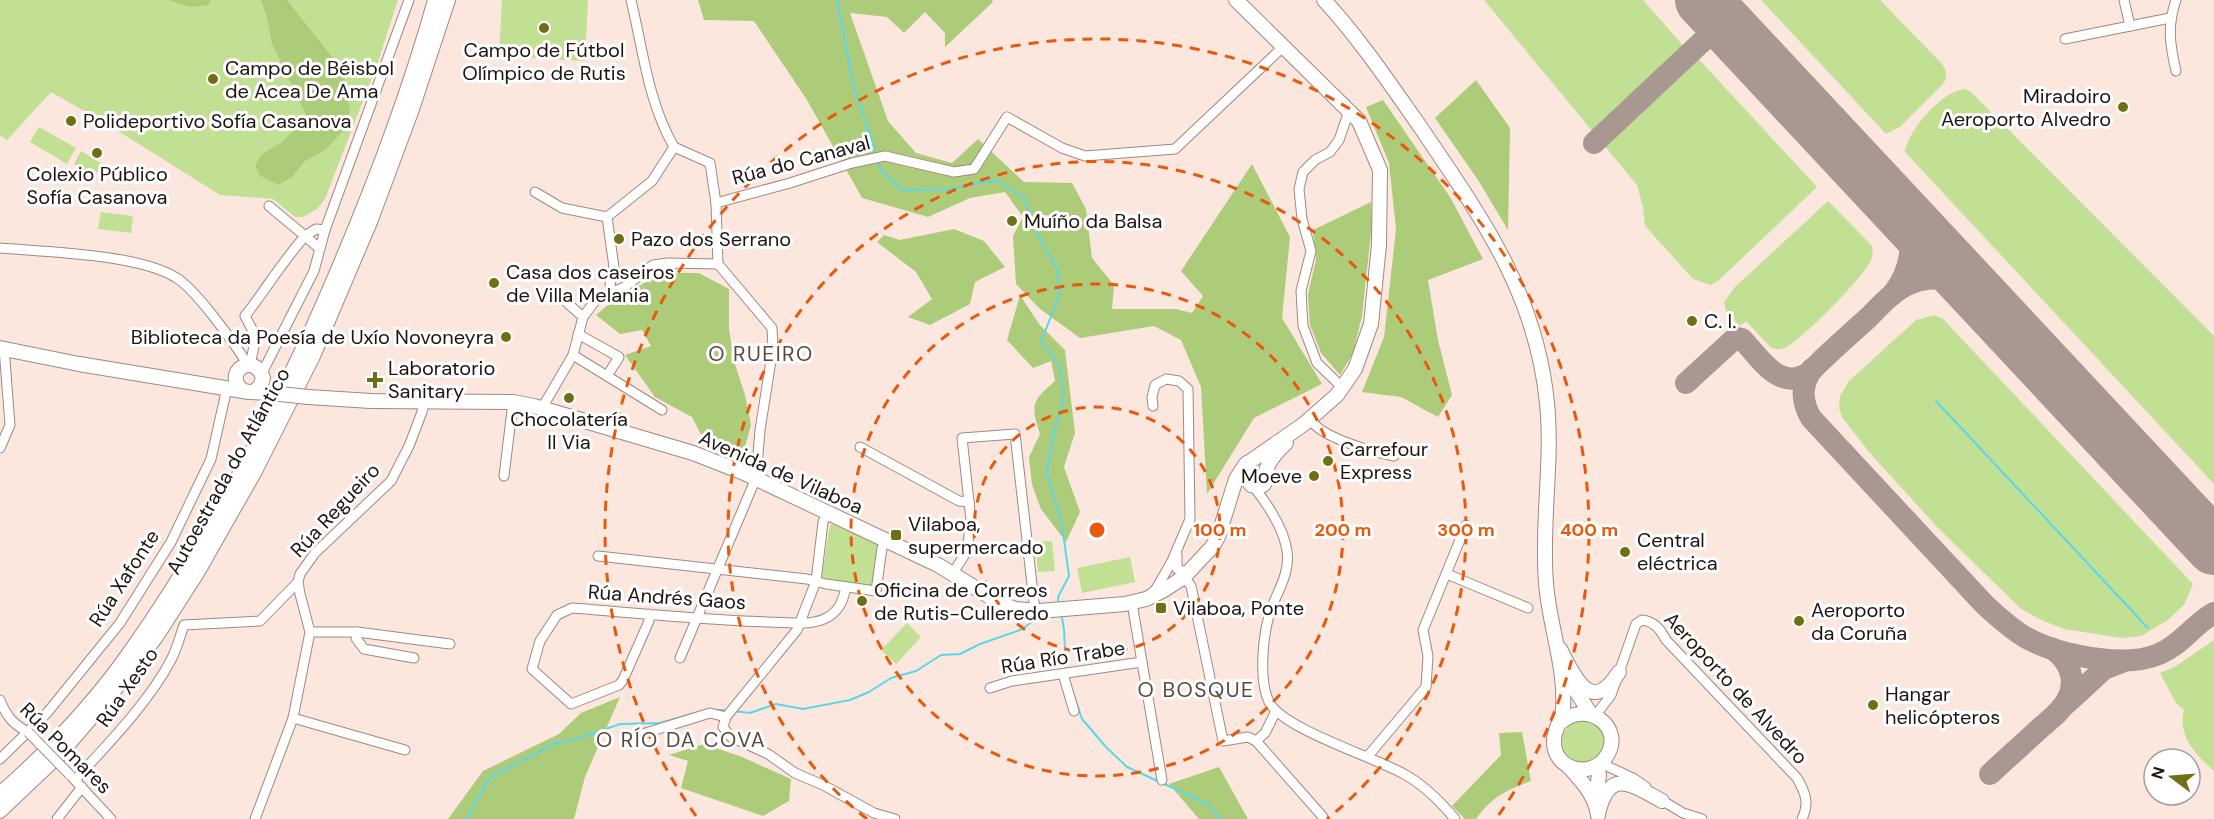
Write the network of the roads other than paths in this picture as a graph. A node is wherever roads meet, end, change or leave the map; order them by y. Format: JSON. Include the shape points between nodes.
{"nodes":[{"id":1,"x":408,"y":0,"type":"edge"},
{"id":2,"x":435,"y":0,"type":"edge"},
{"id":3,"x":448,"y":0,"type":"edge"},
{"id":4,"x":631,"y":0,"type":"edge"},
{"id":5,"x":1236,"y":0,"type":"edge"},
{"id":6,"x":1324,"y":0,"type":"edge"},
{"id":7,"x":2124,"y":0,"type":"edge"},
{"id":8,"x":2176,"y":0,"type":"edge"},
{"id":9,"x":2170,"y":18,"type":"junction"},
{"id":10,"x":2130,"y":26,"type":"junction"},
{"id":11,"x":2065,"y":39,"type":"dead end"},
{"id":12,"x":1284,"y":46,"type":"junction"},
{"id":13,"x":2176,"y":71,"type":"dead end"},
{"id":14,"x":1349,"y":111,"type":"junction"},
{"id":15,"x":674,"y":147,"type":"junction"},
{"id":16,"x":536,"y":192,"type":"dead end"},
{"id":17,"x":716,"y":203,"type":"junction"},
{"id":18,"x":269,"y":206,"type":"dead end"},
{"id":19,"x":607,"y":217,"type":"junction"},
{"id":20,"x":325,"y":230,"type":"junction"},
{"id":21,"x":305,"y":236,"type":"junction"},
{"id":22,"x":0,"y":248,"type":"edge"},
{"id":23,"x":319,"y":248,"type":"junction"},
{"id":24,"x":718,"y":264,"type":"junction"},
{"id":25,"x":555,"y":292,"type":"dead end"},
{"id":26,"x":612,"y":294,"type":"junction"},
{"id":27,"x":584,"y":317,"type":"junction"},
{"id":28,"x":578,"y":334,"type":"junction"},
{"id":29,"x":2,"y":348,"type":"edge"},
{"id":30,"x":573,"y":355,"type":"junction"},
{"id":31,"x":248,"y":368,"type":"junction"},
{"id":32,"x":608,"y":376,"type":"junction"},
{"id":33,"x":223,"y":388,"type":"junction"},
{"id":34,"x":256,"y":391,"type":"junction"},
{"id":35,"x":1340,"y":391,"type":"junction"},
{"id":36,"x":424,"y":402,"type":"junction"},
{"id":37,"x":513,"y":402,"type":"junction"},
{"id":38,"x":1154,"y":406,"type":"dead end"},
{"id":39,"x":542,"y":408,"type":"junction"},
{"id":40,"x":662,"y":410,"type":"dead end"},
{"id":41,"x":1312,"y":422,"type":"junction"},
{"id":42,"x":1288,"y":426,"type":"junction"},
{"id":43,"x":860,"y":447,"type":"dead end"},
{"id":44,"x":0,"y":448,"type":"edge"},
{"id":45,"x":1394,"y":456,"type":"dead end"},
{"id":46,"x":1246,"y":466,"type":"junction"},
{"id":47,"x":1266,"y":470,"type":"junction"},
{"id":48,"x":504,"y":476,"type":"dead end"},
{"id":49,"x":756,"y":478,"type":"junction"},
{"id":50,"x":1256,"y":486,"type":"junction"},
{"id":51,"x":969,"y":502,"type":"junction"},
{"id":52,"x":1222,"y":506,"type":"junction"},
{"id":53,"x":828,"y":511,"type":"junction"},
{"id":54,"x":1466,"y":525,"type":"dead end"},
{"id":55,"x":1218,"y":537,"type":"junction"},
{"id":56,"x":885,"y":540,"type":"junction"},
{"id":57,"x":1180,"y":543,"type":"junction"},
{"id":58,"x":598,"y":556,"type":"dead end"},
{"id":59,"x":717,"y":568,"type":"junction"},
{"id":60,"x":953,"y":573,"type":"junction"},
{"id":61,"x":1188,"y":574,"type":"junction"},
{"id":62,"x":1447,"y":574,"type":"junction"},
{"id":63,"x":816,"y":581,"type":"junction"},
{"id":64,"x":298,"y":582,"type":"junction"},
{"id":65,"x":846,"y":587,"type":"junction"},
{"id":66,"x":1139,"y":601,"type":"junction"},
{"id":67,"x":1528,"y":608,"type":"dead end"},
{"id":68,"x":1037,"y":611,"type":"junction"},
{"id":69,"x":649,"y":614,"type":"junction"},
{"id":70,"x":696,"y":617,"type":"junction"},
{"id":71,"x":800,"y":622,"type":"junction"},
{"id":72,"x":310,"y":632,"type":"junction"},
{"id":73,"x":357,"y":632,"type":"junction"},
{"id":74,"x":1556,"y":641,"type":"junction"},
{"id":75,"x":450,"y":644,"type":"dead end"},
{"id":76,"x":414,"y":658,"type":"dead end"},
{"id":77,"x":680,"y":658,"type":"dead end"},
{"id":78,"x":1142,"y":662,"type":"junction"},
{"id":79,"x":1618,"y":672,"type":"junction"},
{"id":80,"x":1064,"y":674,"type":"junction"},
{"id":81,"x":990,"y":688,"type":"dead end"},
{"id":82,"x":0,"y":700,"type":"edge"},
{"id":83,"x":1074,"y":711,"type":"dead end"},
{"id":84,"x":1276,"y":711,"type":"junction"},
{"id":85,"x":1592,"y":715,"type":"junction"},
{"id":86,"x":726,"y":717,"type":"junction"},
{"id":87,"x":292,"y":718,"type":"junction"},
{"id":88,"x":1560,"y":723,"type":"junction"},
{"id":89,"x":28,"y":732,"type":"junction"},
{"id":90,"x":639,"y":735,"type":"dead end"},
{"id":91,"x":1256,"y":741,"type":"junction"},
{"id":92,"x":405,"y":750,"type":"dead end"},
{"id":93,"x":1368,"y":756,"type":"junction"},
{"id":94,"x":0,"y":759,"type":"edge"},
{"id":95,"x":1599,"y":765,"type":"junction"},
{"id":96,"x":1568,"y":766,"type":"junction"},
{"id":97,"x":76,"y":780,"type":"junction"},
{"id":98,"x":1162,"y":780,"type":"dead end"},
{"id":99,"x":0,"y":794,"type":"edge"},
{"id":100,"x":1662,"y":801,"type":"junction"},
{"id":101,"x":0,"y":811,"type":"edge"},
{"id":102,"x":1597,"y":812,"type":"edge"},
{"id":103,"x":1323,"y":817,"type":"dead end"},
{"id":104,"x":57,"y":819,"type":"edge"},
{"id":105,"x":111,"y":819,"type":"edge"},
{"id":106,"x":255,"y":819,"type":"edge"},
{"id":107,"x":895,"y":819,"type":"edge"},
{"id":108,"x":1455,"y":819,"type":"edge"},
{"id":109,"x":1702,"y":819,"type":"edge"},
{"id":110,"x":1802,"y":819,"type":"edge"}],
"edges":[{"from":1,"to":20,"type":"street"},
{"from":2,"to":99,"type":"highway","name":"Autoestrada do Atlántico","via":[[371,190],[278,402],[221,507],[121,664],[73,723]]},
{"from":3,"to":101,"type":"highway","name":"Autoestrada do Atlántico","via":[[370,222],[314,356],[255,471],[156,637],[59,755]]},
{"from":4,"to":15,"type":"street","via":[[652,97]]},
{"from":5,"to":12,"type":"highway"},
{"from":6,"to":74,"type":"highway","via":[[1389,82],[1488,228],[1507,262],[1529,318],[1547,401],[1550,438],[1546,584]]},
{"from":7,"to":10,"type":"street"},
{"from":8,"to":9,"type":"street"},
{"from":9,"to":10,"type":"street"},
{"from":9,"to":13,"type":"street"},
{"from":10,"to":11,"type":"street"},
{"from":12,"to":14,"type":"highway"},
{"from":12,"to":17,"type":"street","name":"Rúa do Canaval","via":[[1175,148],[1085,156],[1062,148],[1007,117],[974,169],[954,172],[885,156],[852,162]]},
{"from":14,"to":35,"type":"highway","via":[[1359,121],[1380,170],[1379,245],[1371,324],[1363,352]]},
{"from":14,"to":35,"type":"street","via":[[1339,140],[1303,172],[1299,189],[1311,251],[1301,291],[1303,326],[1317,363]]},
{"from":15,"to":17,"type":"street","via":[[710,163]]},
{"from":15,"to":19,"type":"street","via":[[652,181]]},
{"from":16,"to":19,"type":"street","via":[[562,208]]},
{"from":17,"to":24,"type":"street"},
{"from":18,"to":21,"type":"street"},
{"from":19,"to":26,"type":"street","via":[[614,267]]},
{"from":20,"to":21,"type":"street","via":[[316,229]]},
{"from":20,"to":23,"type":"street"},
{"from":21,"to":23,"type":"street"},
{"from":21,"to":31,"type":"street","via":[[244,316],[256,337]]},
{"from":22,"to":31,"type":"street","via":[[113,259],[165,271],[194,292]]},
{"from":23,"to":31,"type":"street","via":[[314,271],[273,352]]},
{"from":24,"to":26,"type":"street","via":[[653,265]]},
{"from":24,"to":49,"type":"street","via":[[772,328],[773,348]]},
{"from":25,"to":27,"type":"street"},
{"from":26,"to":27,"type":"street","via":[[595,301]]},
{"from":27,"to":28,"type":"street"},
{"from":28,"to":30,"type":"street"},
{"from":28,"to":32,"type":"street","via":[[619,357]]},
{"from":29,"to":33,"type":"highway","name":"Avenida de Vilaboa"},
{"from":29,"to":44,"type":"street","via":[[10,425]]},
{"from":30,"to":32,"type":"street"},
{"from":30,"to":39,"type":"street"},
{"from":31,"to":33,"type":"highway"},
{"from":31,"to":34,"type":"highway","via":[[263,378]]},
{"from":31,"to":34,"type":"highway","via":[[235,381]]},
{"from":32,"to":40,"type":"street"},
{"from":33,"to":34,"type":"highway","name":"Avenida de Vilaboa"},
{"from":33,"to":89,"type":"street","name":"Rúa Xafonte","via":[[211,459],[171,542],[120,622]]},
{"from":34,"to":36,"type":"highway","name":"Avenida de Vilaboa","bridge":true},
{"from":35,"to":41,"type":"highway"},
{"from":35,"to":42,"type":"highway"},
{"from":35,"to":46,"type":"highway","via":[[1304,424]]},
{"from":36,"to":37,"type":"highway","name":"Avenida de Vilaboa"},
{"from":36,"to":64,"type":"street","name":"Rúa Regueiro","via":[[409,446],[390,481],[315,553]]},
{"from":37,"to":39,"type":"highway","name":"Avenida de Vilaboa"},
{"from":37,"to":48,"type":"street"},
{"from":38,"to":57,"type":"street","via":[[1155,385],[1166,379],[1179,381],[1188,389],[1190,519]]},
{"from":39,"to":49,"type":"highway","name":"Avenida de Vilaboa","via":[[693,453]]},
{"from":41,"to":45,"type":"street","via":[[1329,435]]},
{"from":41,"to":47,"type":"highway","via":[[1275,455]]},
{"from":42,"to":46,"type":"highway","via":[[1257,449]]},
{"from":42,"to":52,"type":"highway","via":[[1254,447],[1238,465]]},
{"from":43,"to":51,"type":"street","via":[[959,501]]},
{"from":46,"to":47,"type":"highway","via":[[1260,464]]},
{"from":46,"to":50,"type":"highway","via":[[1245,475]]},
{"from":46,"to":52,"type":"highway","via":[[1238,470]]},
{"from":46,"to":55,"type":"highway","via":[[1236,479]]},
{"from":47,"to":50,"type":"highway","via":[[1267,479]]},
{"from":49,"to":53,"type":"highway","name":"Avenida de Vilaboa"},
{"from":49,"to":59,"type":"street"},
{"from":50,"to":55,"type":"highway","via":[[1244,489]]},
{"from":50,"to":84,"type":"street","via":[[1280,530],[1287,557],[1286,576],[1270,614],[1263,664],[1265,687]]},
{"from":51,"to":60,"type":"street","via":[[968,551]]},
{"from":51,"to":68,"type":"street","via":[[962,438],[1015,434]]},
{"from":52,"to":55,"type":"highway"},
{"from":53,"to":56,"type":"highway","name":"Avenida de Vilaboa"},
{"from":53,"to":63,"type":"street","via":[[823,522]]},
{"from":54,"to":62,"type":"street"},
{"from":55,"to":61,"type":"highway","name":"Avenida de Vilaboa"},
{"from":56,"to":60,"type":"highway","name":"Avenida de Vilaboa"},
{"from":56,"to":65,"type":"street","via":[[876,591]]},
{"from":57,"to":61,"type":"street","via":[[1176,566]]},
{"from":57,"to":66,"type":"street","via":[[1156,589]]},
{"from":58,"to":59,"type":"street"},
{"from":59,"to":63,"type":"street"},
{"from":59,"to":70,"type":"street"},
{"from":60,"to":68,"type":"highway","name":"Avenida de Vilaboa","via":[[1000,603]]},
{"from":61,"to":66,"type":"highway","name":"Avenida de Vilaboa"},
{"from":61,"to":91,"type":"street","via":[[1223,741],[1248,737]]},
{"from":62,"to":67,"type":"street"},
{"from":62,"to":93,"type":"street","via":[[1423,630],[1428,656],[1426,687]]},
{"from":63,"to":65,"type":"street"},
{"from":63,"to":71,"type":"street"},
{"from":64,"to":72,"type":"street","name":"Rúa Regueiro"},
{"from":64,"to":97,"type":"street","name":"Rúa Xesto","via":[[260,621],[184,625],[161,676],[117,735]]},
{"from":65,"to":71,"type":"street","name":"Rúa Andrés Gaos","via":[[842,603],[832,614],[822,620]]},
{"from":66,"to":68,"type":"highway","name":"Avenida de Vilaboa"},
{"from":66,"to":78,"type":"street"},
{"from":69,"to":69,"type":"street","name":"Rúa Andrés Gaos","via":[[572,608],[557,615],[540,641],[532,669],[571,704],[619,685]]},
{"from":69,"to":70,"type":"street","name":"Rúa Andrés Gaos"},
{"from":70,"to":71,"type":"street","name":"Rúa Andrés Gaos"},
{"from":70,"to":77,"type":"street"},
{"from":71,"to":86,"type":"street"},
{"from":72,"to":73,"type":"street"},
{"from":72,"to":87,"type":"street","name":"Rúa Regueiro"},
{"from":73,"to":75,"type":"street"},
{"from":73,"to":76,"type":"street","via":[[356,638],[364,649]]},
{"from":74,"to":79,"type":"highway","via":[[1583,688],[1604,690]]},
{"from":74,"to":85,"type":"highway","via":[[1571,687]]},
{"from":74,"to":88,"type":"highway","via":[[1562,684]]},
{"from":78,"to":80,"type":"street","name":"Rúa Río Trabe"},
{"from":78,"to":98,"type":"street"},
{"from":79,"to":85,"type":"street","name":"Aeroporto de Alvedro","via":[[1611,695]]},
{"from":79,"to":110,"type":"street","name":"Aeroporto de Alvedro","via":[[1636,624],[1650,621],[1797,778],[1807,804]]},
{"from":80,"to":81,"type":"street","name":"Rúa Río Trabe"},
{"from":80,"to":83,"type":"street"},
{"from":82,"to":89,"type":"street","name":"Rúa Pomares","via":[[16,726]]},
{"from":84,"to":91,"type":"street","via":[[1265,733]]},
{"from":84,"to":93,"type":"street","via":[[1299,728]]},
{"from":85,"to":88,"type":"highway","via":[[1573,714]]},
{"from":85,"to":95,"type":"highway","via":[[1607,726],[1610,734],[1609,750]]},
{"from":86,"to":90,"type":"street","via":[[710,713]]},
{"from":86,"to":107,"type":"street","via":[[723,727],[731,737],[874,813]]},
{"from":87,"to":92,"type":"street"},
{"from":87,"to":106,"type":"street","name":"Rúa Regueiro"},
{"from":88,"to":96,"type":"highway","via":[[1554,747]]},
{"from":89,"to":94,"type":"street","name":"Rúa Xafonte"},
{"from":89,"to":97,"type":"street","name":"Rúa Pomares","bridge":true},
{"from":91,"to":103,"type":"street"},
{"from":93,"to":108,"type":"street","via":[[1424,787]]},
{"from":95,"to":96,"type":"highway","via":[[1583,770]]},
{"from":95,"to":100,"type":"street","via":[[1633,778]]},
{"from":95,"to":102,"type":"highway"},
{"from":96,"to":102,"type":"highway","via":[[1583,783]]},
{"from":97,"to":104,"type":"street"},
{"from":97,"to":105,"type":"street","name":"Rúa Pomares"},
{"from":100,"to":102,"type":"highway","via":[[1618,783],[1604,793]]},
{"from":100,"to":109,"type":"street"}]}
